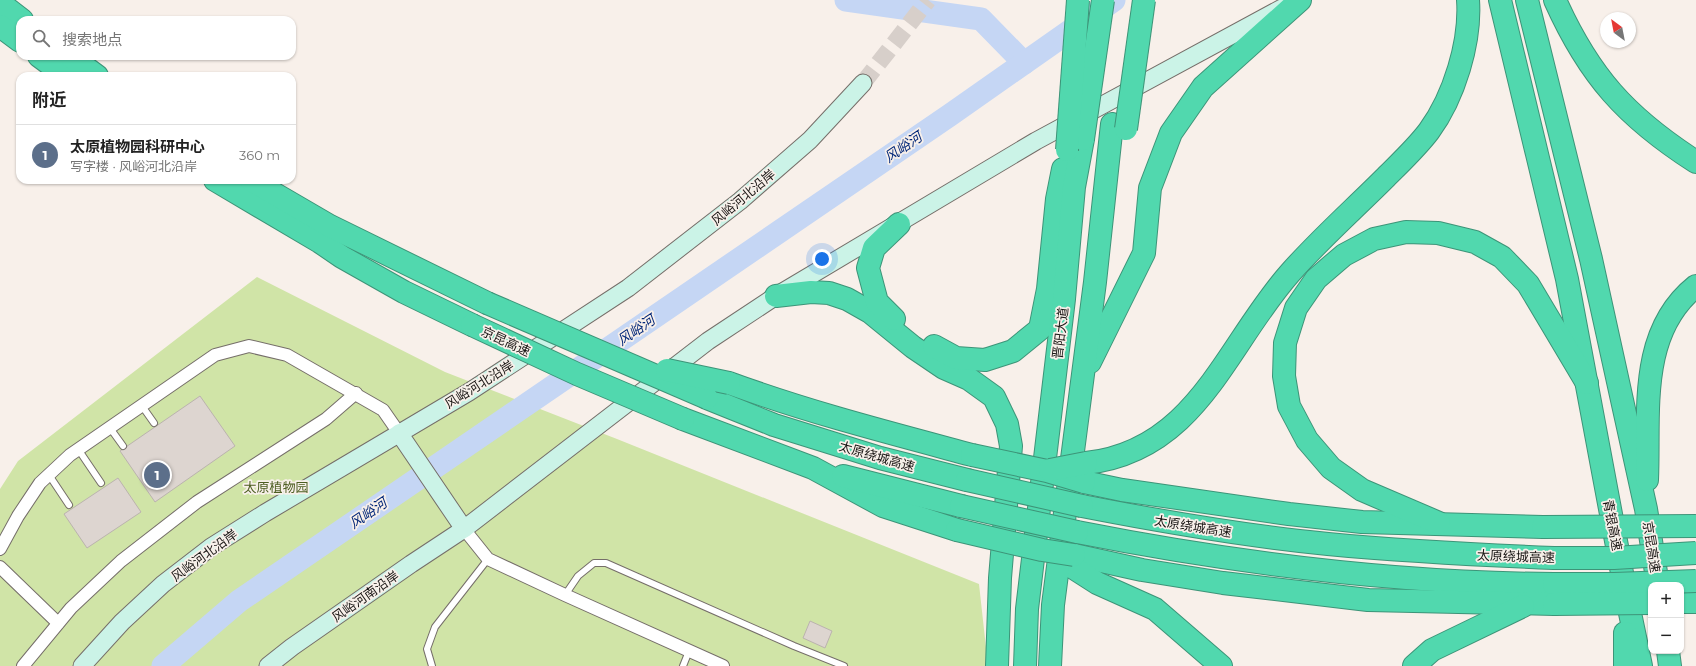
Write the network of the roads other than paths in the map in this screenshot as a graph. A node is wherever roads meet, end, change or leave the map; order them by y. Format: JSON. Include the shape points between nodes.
{"nodes":[{"id":1,"x":1078,"y":0,"type":"edge"},
{"id":2,"x":1103,"y":0,"type":"edge"},
{"id":3,"x":1129,"y":0,"type":"edge"},
{"id":4,"x":1144,"y":0,"type":"edge"},
{"id":5,"x":1299,"y":0,"type":"edge"},
{"id":6,"x":1468,"y":0,"type":"edge"},
{"id":7,"x":1500,"y":0,"type":"edge"},
{"id":8,"x":1527,"y":0,"type":"edge"},
{"id":9,"x":1555,"y":0,"type":"edge"},
{"id":10,"x":0,"y":3,"type":"edge"},
{"id":11,"x":17,"y":16,"type":"edge"},
{"id":12,"x":0,"y":26,"type":"edge"},
{"id":13,"x":16,"y":38,"type":"edge"},
{"id":14,"x":44,"y":60,"type":"edge"},
{"id":15,"x":75,"y":60,"type":"edge"},
{"id":16,"x":61,"y":72,"type":"edge"},
{"id":17,"x":92,"y":72,"type":"edge"},
{"id":18,"x":863,"y":82,"type":"tunnel mouth"},
{"id":19,"x":1119,"y":126,"type":"junction"},
{"id":20,"x":1075,"y":145,"type":"junction"},
{"id":21,"x":1696,"y":162,"type":"edge"},
{"id":22,"x":222,"y":184,"type":"edge"},
{"id":23,"x":258,"y":184,"type":"edge"},
{"id":24,"x":899,"y":224,"type":"junction"},
{"id":25,"x":1696,"y":286,"type":"edge"},
{"id":26,"x":776,"y":296,"type":"junction"},
{"id":27,"x":625,"y":362,"type":"junction"},
{"id":28,"x":1082,"y":379,"type":"junction"},
{"id":29,"x":1587,"y":383,"type":"junction"},
{"id":30,"x":356,"y":393,"type":"junction"},
{"id":31,"x":142,"y":406,"type":"junction"},
{"id":32,"x":154,"y":423,"type":"dead end"},
{"id":33,"x":110,"y":428,"type":"junction"},
{"id":34,"x":399,"y":433,"type":"junction"},
{"id":35,"x":123,"y":446,"type":"dead end"},
{"id":36,"x":78,"y":450,"type":"junction"},
{"id":37,"x":813,"y":468,"type":"junction"},
{"id":38,"x":1085,"y":472,"type":"junction"},
{"id":39,"x":48,"y":475,"type":"junction"},
{"id":40,"x":101,"y":483,"type":"dead end"},
{"id":41,"x":69,"y":504,"type":"dead end"},
{"id":42,"x":1646,"y":509,"type":"junction"},
{"id":43,"x":1439,"y":523,"type":"junction"},
{"id":44,"x":461,"y":525,"type":"junction"},
{"id":45,"x":1696,"y":526,"type":"edge"},
{"id":46,"x":0,"y":549,"type":"edge"},
{"id":47,"x":1696,"y":553,"type":"edge"},
{"id":48,"x":488,"y":559,"type":"junction"},
{"id":49,"x":1073,"y":561,"type":"junction"},
{"id":50,"x":0,"y":568,"type":"edge"},
{"id":51,"x":1696,"y":581,"type":"edge"},
{"id":52,"x":1658,"y":582,"type":"edge"},
{"id":53,"x":1625,"y":589,"type":"junction"},
{"id":54,"x":1554,"y":594,"type":"junction"},
{"id":55,"x":565,"y":595,"type":"junction"},
{"id":56,"x":1684,"y":602,"type":"edge"},
{"id":57,"x":1696,"y":602,"type":"edge"},
{"id":58,"x":1648,"y":603,"type":"edge"},
{"id":59,"x":1526,"y":605,"type":"junction"},
{"id":60,"x":58,"y":623,"type":"junction"},
{"id":61,"x":689,"y":651,"type":"junction"},
{"id":62,"x":1668,"y":654,"type":"edge"},
{"id":63,"x":22,"y":666,"type":"edge"},
{"id":64,"x":82,"y":666,"type":"edge"},
{"id":65,"x":268,"y":666,"type":"edge"},
{"id":66,"x":432,"y":666,"type":"edge"},
{"id":67,"x":683,"y":666,"type":"edge"},
{"id":68,"x":723,"y":666,"type":"edge"},
{"id":69,"x":844,"y":666,"type":"edge"},
{"id":70,"x":997,"y":666,"type":"edge"},
{"id":71,"x":1025,"y":666,"type":"edge"},
{"id":72,"x":1050,"y":666,"type":"edge"},
{"id":73,"x":1221,"y":666,"type":"edge"},
{"id":74,"x":1414,"y":666,"type":"edge"},
{"id":75,"x":1625,"y":666,"type":"edge"},
{"id":76,"x":1642,"y":666,"type":"edge"},
{"id":77,"x":1670,"y":666,"type":"edge"}],
"edges":[{"from":1,"to":20,"type":"highway","bridge":true},
{"from":2,"to":20,"type":"highway","name":"晋阳大道","bridge":true},
{"from":3,"to":19,"type":"highway"},
{"from":4,"to":19,"type":"highway","bridge":true},
{"from":5,"to":24,"type":"street","name":"风峪河南沿岸","via":[[1036,141]]},
{"from":5,"to":28,"type":"highway","via":[[1203,86],[1171,132],[1150,188],[1144,252]]},
{"from":6,"to":38,"type":"highway","via":[[1465,42],[1457,74],[1444,105],[1429,130],[1398,165],[1289,274],[1196,404],[1175,424],[1152,440],[1127,453],[1099,462]]},
{"from":7,"to":29,"type":"highway","name":"青银高速","via":[[1567,279]]},
{"from":8,"to":42,"type":"highway","via":[[1591,259]]},
{"from":9,"to":21,"type":"highway","via":[[1582,55],[1619,102],[1644,126]]},
{"from":10,"to":11,"type":"highway"},
{"from":12,"to":13,"type":"highway"},
{"from":14,"to":16,"type":"highway"},
{"from":15,"to":17,"type":"highway"},
{"from":18,"to":34,"type":"street","name":"风峪河北沿岸","via":[[810,140],[740,202],[628,288],[469,392]]},
{"from":19,"to":28,"type":"highway","via":[[1101,228]]},
{"from":20,"to":24,"type":"highway","via":[[1057,199],[1048,289],[1040,329],[1013,351],[985,360],[956,358],[896,322],[877,302],[868,268],[874,248]]},
{"from":20,"to":71,"type":"highway","name":"晋阳大道","via":[[1064,299],[1027,608]]},
{"from":22,"to":37,"type":"highway","name":"京昆高速","bridge":true,"via":[[404,292],[472,325],[577,374],[683,419]]},
{"from":23,"to":27,"type":"highway","name":"京昆高速","bridge":true,"via":[[330,226],[487,303]]},
{"from":24,"to":26,"type":"street","name":"风峪河南沿岸"},
{"from":25,"to":42,"type":"highway","via":[[1683,296],[1665,324],[1652,361],[1647,403],[1649,446]]},
{"from":26,"to":44,"type":"street","name":"风峪河南沿岸","via":[[708,341]]},
{"from":26,"to":70,"type":"highway","via":[[811,292],[829,293],[847,299],[870,312],[944,368],[969,379],[994,397],[1007,424],[1011,446],[1000,578]]},
{"from":27,"to":38,"type":"highway","bridge":true,"via":[[728,383],[861,425],[972,455],[1047,471]]},
{"from":27,"to":47,"type":"highway","name":"太原绕城高速","bridge":true,"via":[[774,425],[880,458],[967,480],[1167,523],[1326,544],[1425,552],[1554,558],[1614,558]]},
{"from":28,"to":72,"type":"highway","via":[[1052,605]]},
{"from":29,"to":43,"type":"highway","via":[[1528,284],[1502,257],[1475,242],[1438,233],[1406,232],[1374,239],[1344,255],[1316,278],[1296,308],[1285,343],[1284,376],[1289,406],[1307,440],[1331,468],[1362,490]]},
{"from":29,"to":53,"type":"highway","name":"青银高速"},
{"from":30,"to":31,"type":"street","via":[[287,355],[249,346],[215,355]]},
{"from":30,"to":34,"type":"street","via":[[383,410]]},
{"from":30,"to":60,"type":"street","via":[[326,419],[197,502],[121,561]]},
{"from":31,"to":32,"type":"lane"},
{"from":31,"to":33,"type":"street"},
{"from":33,"to":35,"type":"lane"},
{"from":33,"to":36,"type":"street"},
{"from":34,"to":44,"type":"street"},
{"from":34,"to":64,"type":"street","name":"风峪河北沿岸","via":[[212,547],[163,584],[122,622]]},
{"from":36,"to":39,"type":"street"},
{"from":36,"to":40,"type":"lane"},
{"from":37,"to":49,"type":"highway","bridge":true,"via":[[883,506],[957,530],[1042,550]]},
{"from":37,"to":54,"type":"highway","name":"太原绕城高速","bridge":true,"via":[[961,506],[1170,550],[1323,570],[1516,584]]},
{"from":38,"to":43,"type":"highway","via":[[1122,490],[1362,522]]},
{"from":39,"to":41,"type":"lane"},
{"from":39,"to":46,"type":"street","via":[[18,516]]},
{"from":42,"to":52,"type":"highway","name":"京昆高速"},
{"from":43,"to":45,"type":"highway","bridge":true,"via":[[1543,527]]},
{"from":44,"to":48,"type":"street"},
{"from":44,"to":65,"type":"street","name":"风峪河南沿岸"},
{"from":48,"to":55,"type":"street"},
{"from":48,"to":66,"type":"lane","via":[[435,627],[427,649]]},
{"from":49,"to":59,"type":"highway","via":[[1223,583],[1368,600]]},
{"from":49,"to":73,"type":"highway","via":[[1097,583],[1155,609]]},
{"from":50,"to":60,"type":"street"},
{"from":51,"to":54,"type":"highway","name":"太原绕城高速","bridge":true},
{"from":53,"to":75,"type":"highway"},
{"from":53,"to":76,"type":"highway","name":"青银高速"},
{"from":54,"to":58,"type":"highway","bridge":true},
{"from":54,"to":59,"type":"highway"},
{"from":55,"to":61,"type":"street"},
{"from":55,"to":69,"type":"lane","via":[[578,576],[594,563],[606,563]]},
{"from":56,"to":57,"type":"highway"},
{"from":59,"to":74,"type":"highway","via":[[1442,644]]},
{"from":60,"to":63,"type":"street"},
{"from":61,"to":67,"type":"lane"},
{"from":61,"to":68,"type":"street"},
{"from":62,"to":77,"type":"highway"}]}
